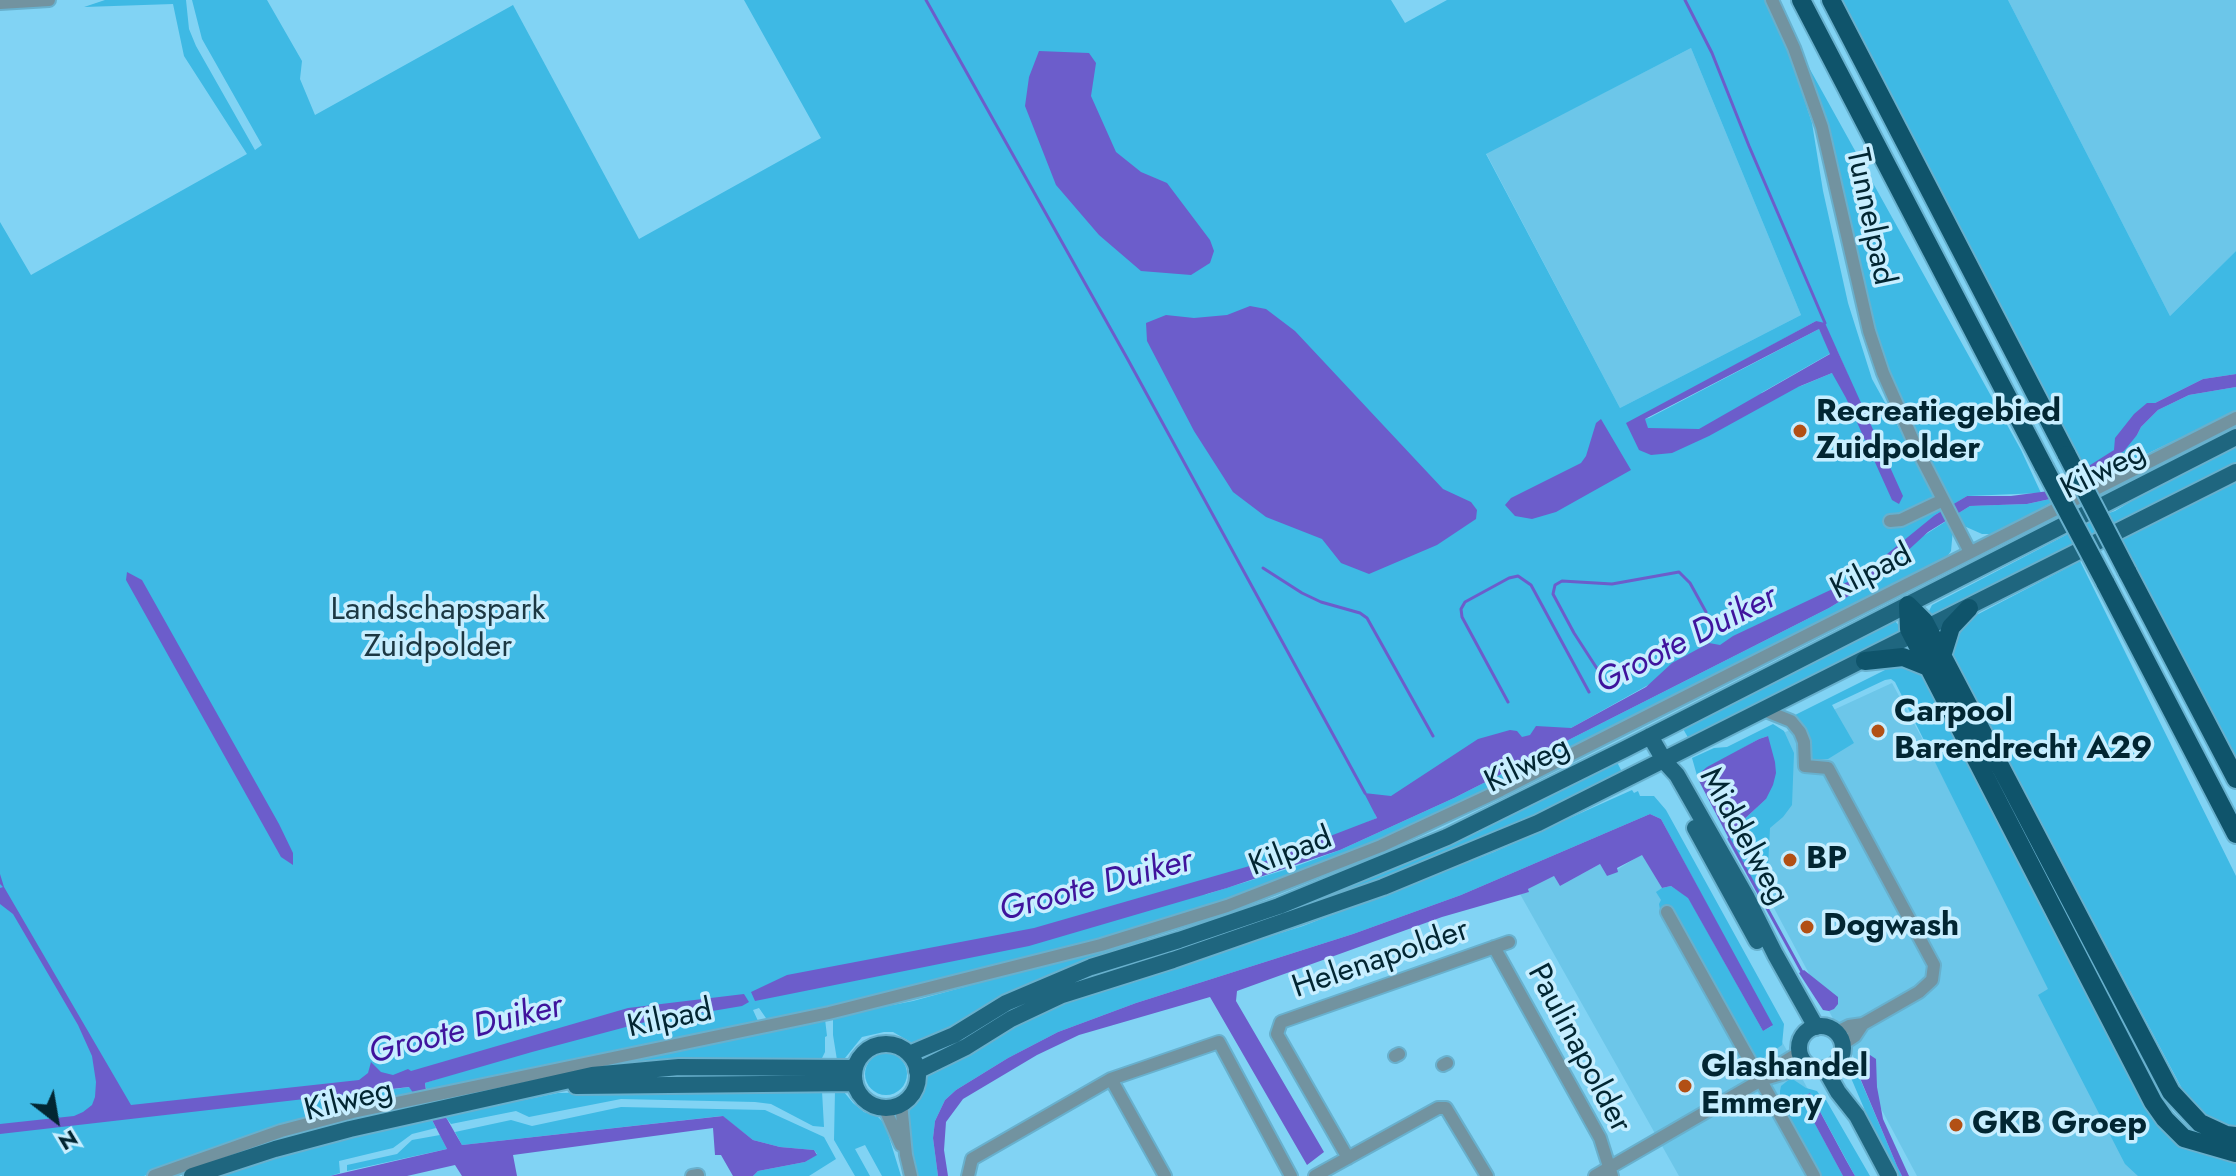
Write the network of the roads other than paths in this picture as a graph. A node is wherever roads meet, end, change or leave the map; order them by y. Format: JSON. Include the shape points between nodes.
{"nodes":[{"id":1,"x":49,"y":0,"type":"edge"},
{"id":2,"x":1772,"y":0,"type":"edge"},
{"id":3,"x":1801,"y":0,"type":"edge"},
{"id":4,"x":1831,"y":0,"type":"edge"},
{"id":5,"x":0,"y":3,"type":"edge"},
{"id":6,"x":2236,"y":418,"type":"edge"},
{"id":7,"x":2236,"y":437,"type":"edge"},
{"id":8,"x":2236,"y":472,"type":"edge"},
{"id":9,"x":1945,"y":503,"type":"junction"},
{"id":10,"x":1890,"y":521,"type":"dead end"},
{"id":11,"x":1970,"y":552,"type":"junction"},
{"id":12,"x":1908,"y":605,"type":"junction"},
{"id":13,"x":1969,"y":608,"type":"junction"},
{"id":14,"x":1920,"y":632,"type":"junction"},
{"id":15,"x":1865,"y":661,"type":"junction"},
{"id":16,"x":1935,"y":661,"type":"junction"},
{"id":17,"x":1766,"y":711,"type":"junction"},
{"id":18,"x":1650,"y":736,"type":"junction"},
{"id":19,"x":1665,"y":762,"type":"junction"},
{"id":20,"x":2236,"y":779,"type":"edge"},
{"id":21,"x":2236,"y":834,"type":"edge"},
{"id":22,"x":1667,"y":912,"type":"dead end"},
{"id":23,"x":1509,"y":942,"type":"dead end"},
{"id":24,"x":1494,"y":947,"type":"junction"},
{"id":25,"x":1876,"y":1017,"type":"junction"},
{"id":26,"x":1812,"y":1029,"type":"junction"},
{"id":27,"x":1883,"y":1030,"type":"dead end"},
{"id":28,"x":1840,"y":1038,"type":"junction"},
{"id":29,"x":909,"y":1054,"type":"junction"},
{"id":30,"x":1802,"y":1057,"type":"junction"},
{"id":31,"x":1831,"y":1066,"type":"junction"},
{"id":32,"x":917,"y":1071,"type":"junction"},
{"id":33,"x":855,"y":1075,"type":"junction"},
{"id":34,"x":1111,"y":1079,"type":"junction"},
{"id":35,"x":1761,"y":1080,"type":"junction"},
{"id":36,"x":441,"y":1102,"type":"junction"},
{"id":37,"x":901,"y":1103,"type":"junction"},
{"id":38,"x":414,"y":1107,"type":"junction"},
{"id":39,"x":884,"y":1107,"type":"junction"},
{"id":40,"x":2236,"y":1136,"type":"edge"},
{"id":41,"x":2236,"y":1153,"type":"edge"},
{"id":42,"x":906,"y":1155,"type":"junction"},
{"id":43,"x":1348,"y":1158,"type":"junction"},
{"id":44,"x":1610,"y":1172,"type":"edge"},
{"id":45,"x":154,"y":1176,"type":"edge"},
{"id":46,"x":192,"y":1176,"type":"edge"},
{"id":47,"x":911,"y":1176,"type":"edge"},
{"id":48,"x":968,"y":1176,"type":"edge"},
{"id":49,"x":1165,"y":1176,"type":"edge"},
{"id":50,"x":1291,"y":1176,"type":"edge"},
{"id":51,"x":1315,"y":1176,"type":"edge"},
{"id":52,"x":1487,"y":1176,"type":"edge"},
{"id":53,"x":1595,"y":1176,"type":"edge"},
{"id":54,"x":1814,"y":1176,"type":"edge"},
{"id":55,"x":1889,"y":1176,"type":"edge"}],
"edges":[{"from":1,"to":5,"type":"street"},
{"from":2,"to":9,"type":"street","name":"Tunnelpad","via":[[1822,127],[1883,373]]},
{"from":3,"to":21,"type":"highway","bridge":true},
{"from":4,"to":20,"type":"highway","bridge":true},
{"from":6,"to":11,"type":"street","name":"Kilpad"},
{"from":7,"to":12,"type":"main road","name":"Kilweg"},
{"from":8,"to":13,"type":"main road","name":"Kilweg"},
{"from":9,"to":10,"type":"street"},
{"from":9,"to":11,"type":"street","name":"Tunnelpad"},
{"from":11,"to":36,"type":"street","name":"Kilpad","via":[[1452,814],[1227,906],[916,993]]},
{"from":12,"to":14,"type":"highway"},
{"from":12,"to":18,"type":"main road","name":"Kilweg"},
{"from":13,"to":14,"type":"main road","name":"Kilweg"},
{"from":13,"to":16,"type":"highway","via":[[1951,627]]},
{"from":14,"to":15,"type":"main road","name":"Kilweg"},
{"from":14,"to":16,"type":"highway"},
{"from":15,"to":16,"type":"highway"},
{"from":15,"to":17,"type":"main road","name":"Kilweg"},
{"from":16,"to":40,"type":"highway","via":[[2171,1092],[2200,1123]]},
{"from":16,"to":41,"type":"highway","via":[[2153,1102],[2184,1138]]},
{"from":17,"to":19,"type":"main road","name":"Kilweg"},
{"from":17,"to":25,"type":"street","via":[[1791,721],[1800,732],[1805,766],[1828,768],[1934,965],[1932,980],[1919,992]]},
{"from":18,"to":19,"type":"main road","name":"Middelweg"},
{"from":18,"to":29,"type":"main road","name":"Kilweg","via":[[1447,837],[1265,911],[1031,991]]},
{"from":19,"to":26,"type":"main road","name":"Middelweg","via":[[1747,898]]},
{"from":19,"to":32,"type":"main road","name":"Kilweg","via":[[1538,823],[1383,887],[1062,995]]},
{"from":22,"to":35,"type":"street"},
{"from":23,"to":24,"type":"street","name":"Helenapolder"},
{"from":24,"to":43,"type":"street","name":"Helenapolder","via":[[1281,1022],[1277,1034]]},
{"from":24,"to":44,"type":"street","name":"Paulinapolder","via":[[1600,1138]]},
{"from":25,"to":27,"type":"street"},
{"from":25,"to":28,"type":"street","via":[[1855,1036]]},
{"from":26,"to":28,"type":"main road","via":[[1831,1028]]},
{"from":26,"to":30,"type":"main road","via":[[1800,1044]]},
{"from":28,"to":31,"type":"main road","via":[[1841,1058]]},
{"from":29,"to":32,"type":"main road"},
{"from":29,"to":33,"type":"main road","via":[[892,1044],[878,1045],[866,1051]]},
{"from":30,"to":31,"type":"main road","via":[[1811,1067]]},
{"from":30,"to":35,"type":"street","via":[[1779,1065]]},
{"from":31,"to":55,"type":"main road"},
{"from":32,"to":37,"type":"main road","via":[[916,1087]]},
{"from":33,"to":36,"type":"main road","name":"Kilweg","via":[[566,1087]]},
{"from":33,"to":39,"type":"main road","via":[[865,1100]]},
{"from":34,"to":48,"type":"street","via":[[972,1159]]},
{"from":34,"to":49,"type":"street"},
{"from":34,"to":50,"type":"street","via":[[1219,1042]]},
{"from":35,"to":44,"type":"street"},
{"from":35,"to":54,"type":"street"},
{"from":36,"to":38,"type":"main road","name":"Kilweg"},
{"from":37,"to":39,"type":"main road"},
{"from":37,"to":42,"type":"street"},
{"from":38,"to":45,"type":"street","via":[[281,1131]]},
{"from":38,"to":46,"type":"main road","name":"Kilweg"},
{"from":39,"to":42,"type":"street"},
{"from":42,"to":47,"type":"street"},
{"from":43,"to":51,"type":"street"},
{"from":43,"to":52,"type":"street","via":[[1446,1108]]},
{"from":44,"to":53,"type":"street"}]}
